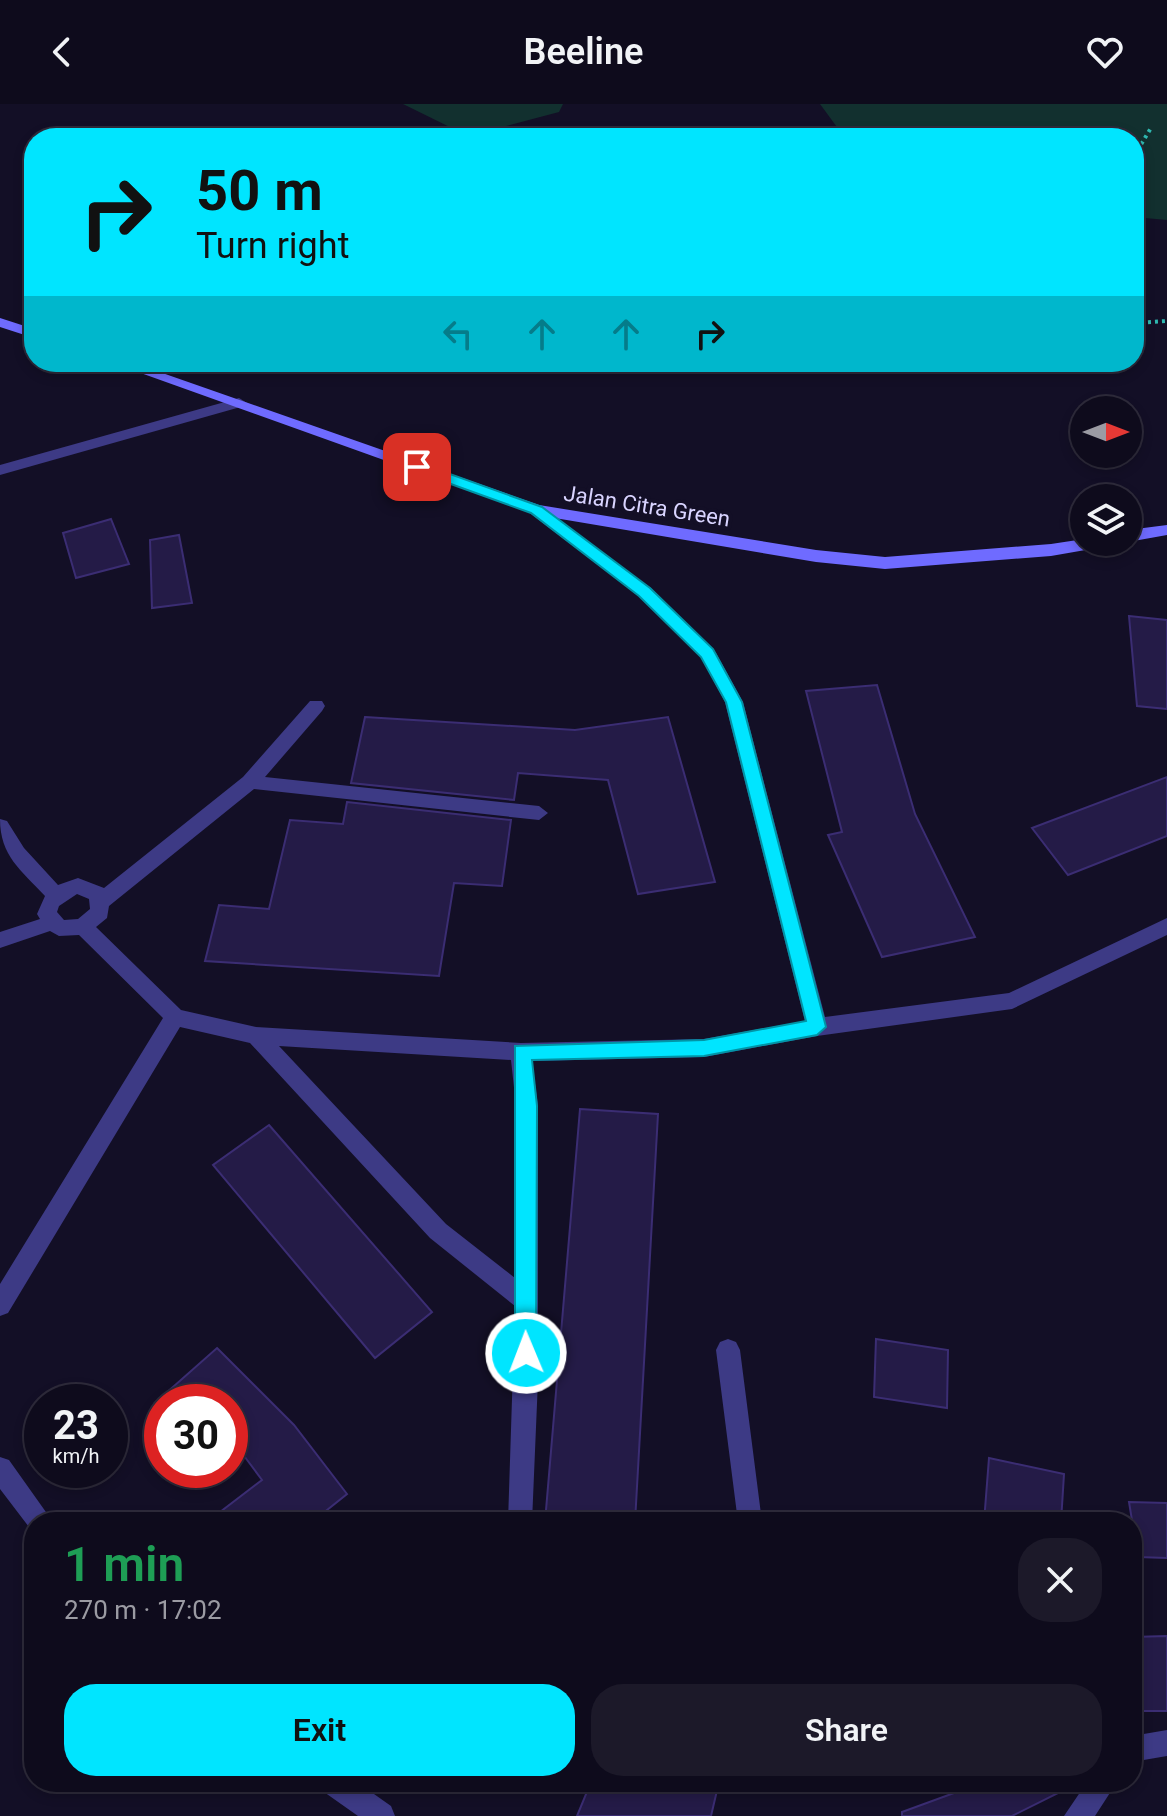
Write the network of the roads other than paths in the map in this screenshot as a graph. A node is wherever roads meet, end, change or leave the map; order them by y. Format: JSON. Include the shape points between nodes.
{"nodes":[{"id":1,"x":0,"y":322,"type":"edge"},
{"id":2,"x":24,"y":330,"type":"edge"},
{"id":3,"x":147,"y":372,"type":"edge"},
{"id":4,"x":239,"y":403,"type":"junction"},
{"id":5,"x":0,"y":470,"type":"edge"},
{"id":6,"x":537,"y":510,"type":"junction"},
{"id":7,"x":1167,"y":530,"type":"edge"},
{"id":8,"x":1142,"y":534,"type":"edge"},
{"id":9,"x":1070,"y":547,"type":"edge"},
{"id":10,"x":316,"y":706,"type":"dead end"},
{"id":11,"x":250,"y":782,"type":"junction"},
{"id":12,"x":539,"y":813,"type":"dead end"},
{"id":13,"x":0,"y":826,"type":"edge"},
{"id":14,"x":56,"y":895,"type":"junction"},
{"id":15,"x":101,"y":902,"type":"junction"},
{"id":16,"x":51,"y":923,"type":"junction"},
{"id":17,"x":83,"y":927,"type":"junction"},
{"id":18,"x":1166,"y":928,"type":"edge"},
{"id":19,"x":0,"y":940,"type":"edge"},
{"id":20,"x":175,"y":1017,"type":"junction"},
{"id":21,"x":817,"y":1027,"type":"junction"},
{"id":22,"x":256,"y":1036,"type":"junction"},
{"id":23,"x":521,"y":1052,"type":"junction"},
{"id":24,"x":524,"y":1299,"type":"junction"},
{"id":25,"x":0,"y":1305,"type":"edge"},
{"id":26,"x":728,"y":1350,"type":"dead end"},
{"id":27,"x":0,"y":1469,"type":"edge"},
{"id":28,"x":33,"y":1512,"type":"edge"},
{"id":29,"x":520,"y":1512,"type":"edge"},
{"id":30,"x":749,"y":1512,"type":"edge"},
{"id":31,"x":1167,"y":1743,"type":"edge"},
{"id":32,"x":1142,"y":1747,"type":"edge"},
{"id":33,"x":348,"y":1792,"type":"edge"},
{"id":34,"x":1096,"y":1792,"type":"edge"},
{"id":35,"x":381,"y":1816,"type":"edge"},
{"id":36,"x":1078,"y":1816,"type":"edge"}],
"edges":[{"from":1,"to":2,"type":"street"},
{"from":3,"to":4,"type":"street","name":"Jalan Citra Green"},
{"from":4,"to":5,"type":"street"},
{"from":4,"to":6,"type":"street","name":"Jalan Citra Green"},
{"from":6,"to":9,"type":"street","name":"Jalan Citra Green","via":[[885,563]]},
{"from":6,"to":21,"type":"street","via":[[645,592],[707,653],[734,702]]},
{"from":7,"to":8,"type":"street"},
{"from":10,"to":11,"type":"street"},
{"from":11,"to":12,"type":"street"},
{"from":11,"to":15,"type":"street"},
{"from":13,"to":14,"type":"street"},
{"from":14,"to":15,"type":"street","via":[[78,886],[98,894]]},
{"from":14,"to":16,"type":"street","via":[[47,914]]},
{"from":15,"to":17,"type":"street","via":[[100,912]]},
{"from":16,"to":17,"type":"street","via":[[71,930]]},
{"from":16,"to":19,"type":"street"},
{"from":17,"to":20,"type":"street"},
{"from":18,"to":21,"type":"street","via":[[1012,1001]]},
{"from":20,"to":22,"type":"street"},
{"from":20,"to":25,"type":"street"},
{"from":21,"to":23,"type":"street","via":[[704,1048]]},
{"from":22,"to":23,"type":"street"},
{"from":22,"to":24,"type":"street","via":[[438,1231]]},
{"from":23,"to":24,"type":"street","via":[[527,1106]]},
{"from":24,"to":29,"type":"street"},
{"from":26,"to":30,"type":"street"},
{"from":27,"to":28,"type":"street"},
{"from":31,"to":32,"type":"street"},
{"from":33,"to":35,"type":"street"},
{"from":34,"to":36,"type":"street"}]}
